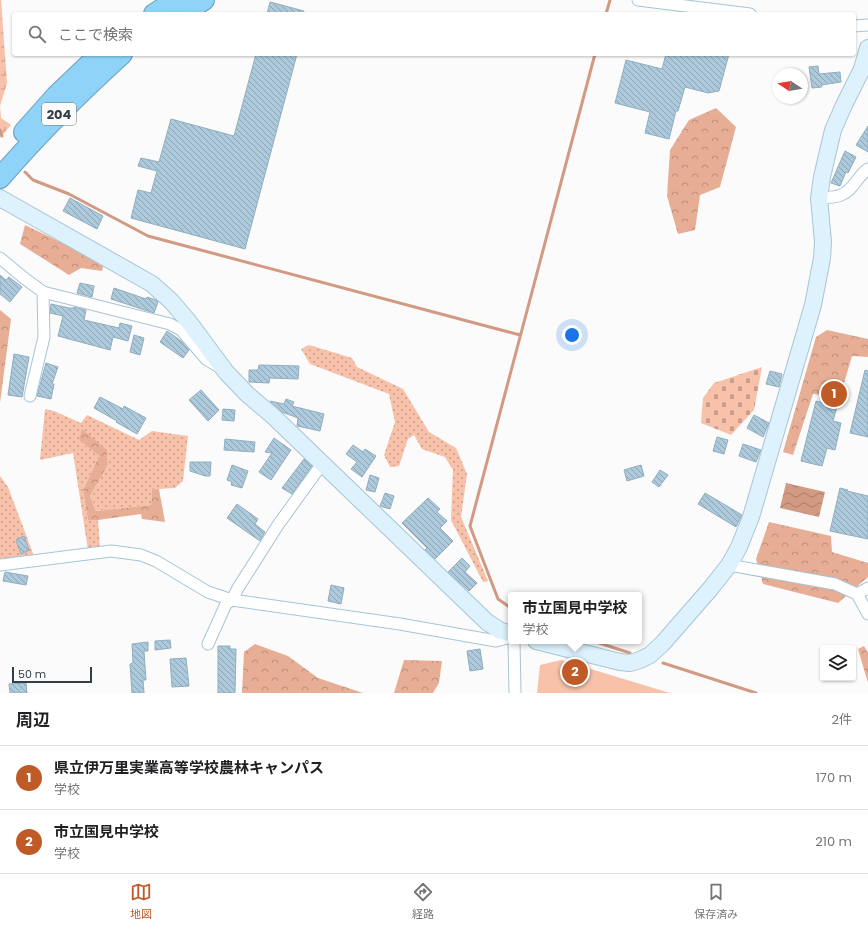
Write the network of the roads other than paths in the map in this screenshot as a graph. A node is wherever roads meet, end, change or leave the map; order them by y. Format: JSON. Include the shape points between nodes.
{"nodes":[{"id":1,"x":176,"y":0,"type":"edge"},
{"id":2,"x":204,"y":0,"type":"edge"},
{"id":3,"x":638,"y":0,"type":"edge"},
{"id":4,"x":157,"y":12,"type":"edge"},
{"id":5,"x":184,"y":12,"type":"edge"},
{"id":6,"x":734,"y":12,"type":"edge"},
{"id":7,"x":868,"y":25,"type":"edge"},
{"id":8,"x":856,"y":26,"type":"edge"},
{"id":9,"x":868,"y":48,"type":"edge"},
{"id":10,"x":98,"y":56,"type":"edge"},
{"id":11,"x":120,"y":56,"type":"edge"},
{"id":12,"x":0,"y":158,"type":"edge"},
{"id":13,"x":868,"y":169,"type":"edge"},
{"id":14,"x":0,"y":178,"type":"edge"},
{"id":15,"x":0,"y":198,"type":"edge"},
{"id":16,"x":819,"y":198,"type":"junction"},
{"id":17,"x":0,"y":258,"type":"edge"},
{"id":18,"x":43,"y":292,"type":"junction"},
{"id":19,"x":226,"y":372,"type":"junction"},
{"id":20,"x":30,"y":396,"type":"dead end"},
{"id":21,"x":322,"y":464,"type":"junction"},
{"id":22,"x":0,"y":565,"type":"edge"},
{"id":23,"x":729,"y":565,"type":"junction"},
{"id":24,"x":868,"y":588,"type":"edge"},
{"id":25,"x":857,"y":594,"type":"junction"},
{"id":26,"x":232,"y":600,"type":"junction"},
{"id":27,"x":868,"y":614,"type":"edge"},
{"id":28,"x":508,"y":634,"type":"edge"},
{"id":29,"x":508,"y":637,"type":"edge"},
{"id":30,"x":208,"y":644,"type":"dead end"},
{"id":31,"x":514,"y":644,"type":"edge"},
{"id":32,"x":547,"y":644,"type":"edge"},
{"id":33,"x":515,"y":693,"type":"edge"}],
"edges":[{"from":1,"to":4,"type":"highway"},
{"from":2,"to":5,"type":"highway"},
{"from":3,"to":6,"type":"street"},
{"from":7,"to":8,"type":"street"},
{"from":9,"to":16,"type":"street","via":[[862,69],[833,130]]},
{"from":10,"to":12,"type":"highway","number":"204","via":[[56,96]]},
{"from":11,"to":14,"type":"highway","number":"204","via":[[26,148]]},
{"from":13,"to":16,"type":"street","via":[[861,173],[850,190],[841,196]]},
{"from":15,"to":19,"type":"street","via":[[152,284],[189,322]]},
{"from":16,"to":23,"type":"street","via":[[823,242],[813,304],[751,517]]},
{"from":17,"to":18,"type":"street"},
{"from":18,"to":19,"type":"street","via":[[170,324],[181,330],[206,359]]},
{"from":18,"to":20,"type":"street","via":[[44,337]]},
{"from":19,"to":21,"type":"street"},
{"from":21,"to":26,"type":"street","via":[[278,525]]},
{"from":21,"to":28,"type":"street","via":[[487,622]]},
{"from":22,"to":26,"type":"street","via":[[111,551],[134,554],[156,561],[208,592]]},
{"from":23,"to":25,"type":"street","via":[[835,584]]},
{"from":23,"to":32,"type":"street","via":[[663,643],[640,660],[630,663],[608,660]]},
{"from":24,"to":25,"type":"street"},
{"from":25,"to":27,"type":"street"},
{"from":26,"to":29,"type":"street","via":[[400,624],[496,641]]},
{"from":26,"to":30,"type":"street","via":[[226,604]]},
{"from":31,"to":33,"type":"street"}]}
